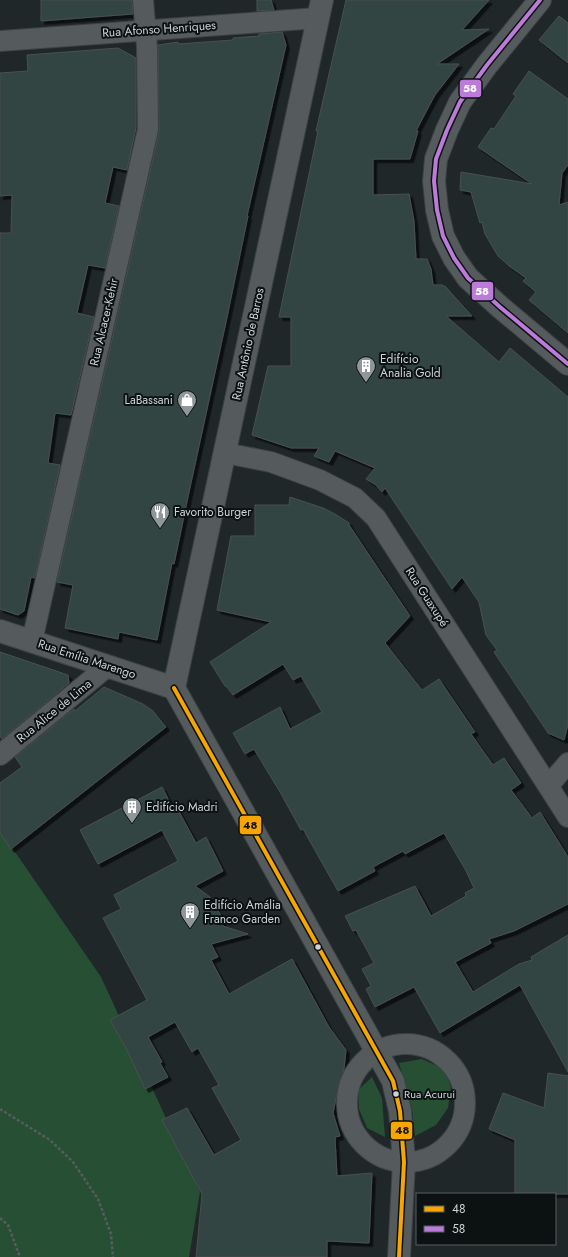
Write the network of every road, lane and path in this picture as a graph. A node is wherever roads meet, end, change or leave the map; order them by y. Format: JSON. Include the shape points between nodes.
{"nodes":[{"id":1,"x":143,"y":0,"type":"edge"},
{"id":2,"x":540,"y":0,"type":"edge"},
{"id":3,"x":320,"y":9,"type":"edge"},
{"id":4,"x":145,"y":30,"type":"junction"},
{"id":5,"x":0,"y":41,"type":"edge"},
{"id":6,"x":568,"y":364,"type":"edge"},
{"id":7,"x":225,"y":453,"type":"junction"},
{"id":8,"x":0,"y":631,"type":"edge"},
{"id":9,"x":32,"y":641,"type":"junction"},
{"id":10,"x":108,"y":666,"type":"junction"},
{"id":11,"x":174,"y":688,"type":"junction"},
{"id":12,"x":0,"y":755,"type":"edge"},
{"id":13,"x":568,"y":763,"type":"edge"},
{"id":14,"x":549,"y":785,"type":"junction"},
{"id":15,"x":568,"y":817,"type":"edge"},
{"id":16,"x":377,"y":1051,"type":"junction"},
{"id":17,"x":0,"y":1109,"type":"edge"},
{"id":18,"x":404,"y":1162,"type":"junction"},
{"id":19,"x":0,"y":1218,"type":"edge"},
{"id":20,"x":20,"y":1257,"type":"edge"},
{"id":21,"x":113,"y":1257,"type":"edge"},
{"id":22,"x":399,"y":1257,"type":"edge"}],
"edges":[{"from":1,"to":4,"type":"street","name":"Rua Alcacer-Kehir"},
{"from":2,"to":6,"type":"main road","via":[[460,102],[436,159],[434,181],[443,236],[468,278]]},
{"from":3,"to":4,"type":"street","name":"Rua Afonso Henriques"},
{"from":3,"to":7,"type":"main road","name":"Rua Antônio de Barros"},
{"from":4,"to":5,"type":"street","name":"Rua Afonso Henriques"},
{"from":4,"to":9,"type":"street","name":"Rua Alcacer-Kehir","via":[[148,129]]},
{"from":7,"to":11,"type":"main road","name":"Rua Antônio de Barros"},
{"from":7,"to":14,"type":"street","name":"Rua Guaxupé","via":[[271,462],[320,480],[355,498],[376,518]]},
{"from":8,"to":9,"type":"main road","name":"Rua Emília Marengo"},
{"from":9,"to":10,"type":"main road","name":"Rua Emília Marengo"},
{"from":10,"to":11,"type":"main road","name":"Rua Emília Marengo"},
{"from":10,"to":12,"type":"street","name":"Rua Alice de Lima"},
{"from":11,"to":16,"type":"main road"},
{"from":13,"to":14,"type":"street"},
{"from":14,"to":15,"type":"street","name":"Rua Guaxupé"},
{"from":16,"to":18,"type":"main road","via":[[393,1081],[400,1111]]},
{"from":16,"to":18,"type":"street","via":[[362,1063],[352,1079],[347,1098],[348,1117],[356,1134],[369,1149],[385,1158]]},
{"from":16,"to":18,"type":"street","via":[[396,1044],[416,1044],[434,1050],[450,1063],[461,1080],[466,1099],[464,1118],[455,1137],[442,1151],[424,1160]]},
{"from":17,"to":21,"type":"path","via":[[50,1140],[73,1162],[98,1199],[111,1234]]},
{"from":18,"to":22,"type":"main road"},
{"from":19,"to":20,"type":"path","via":[[8,1225]]}]}
